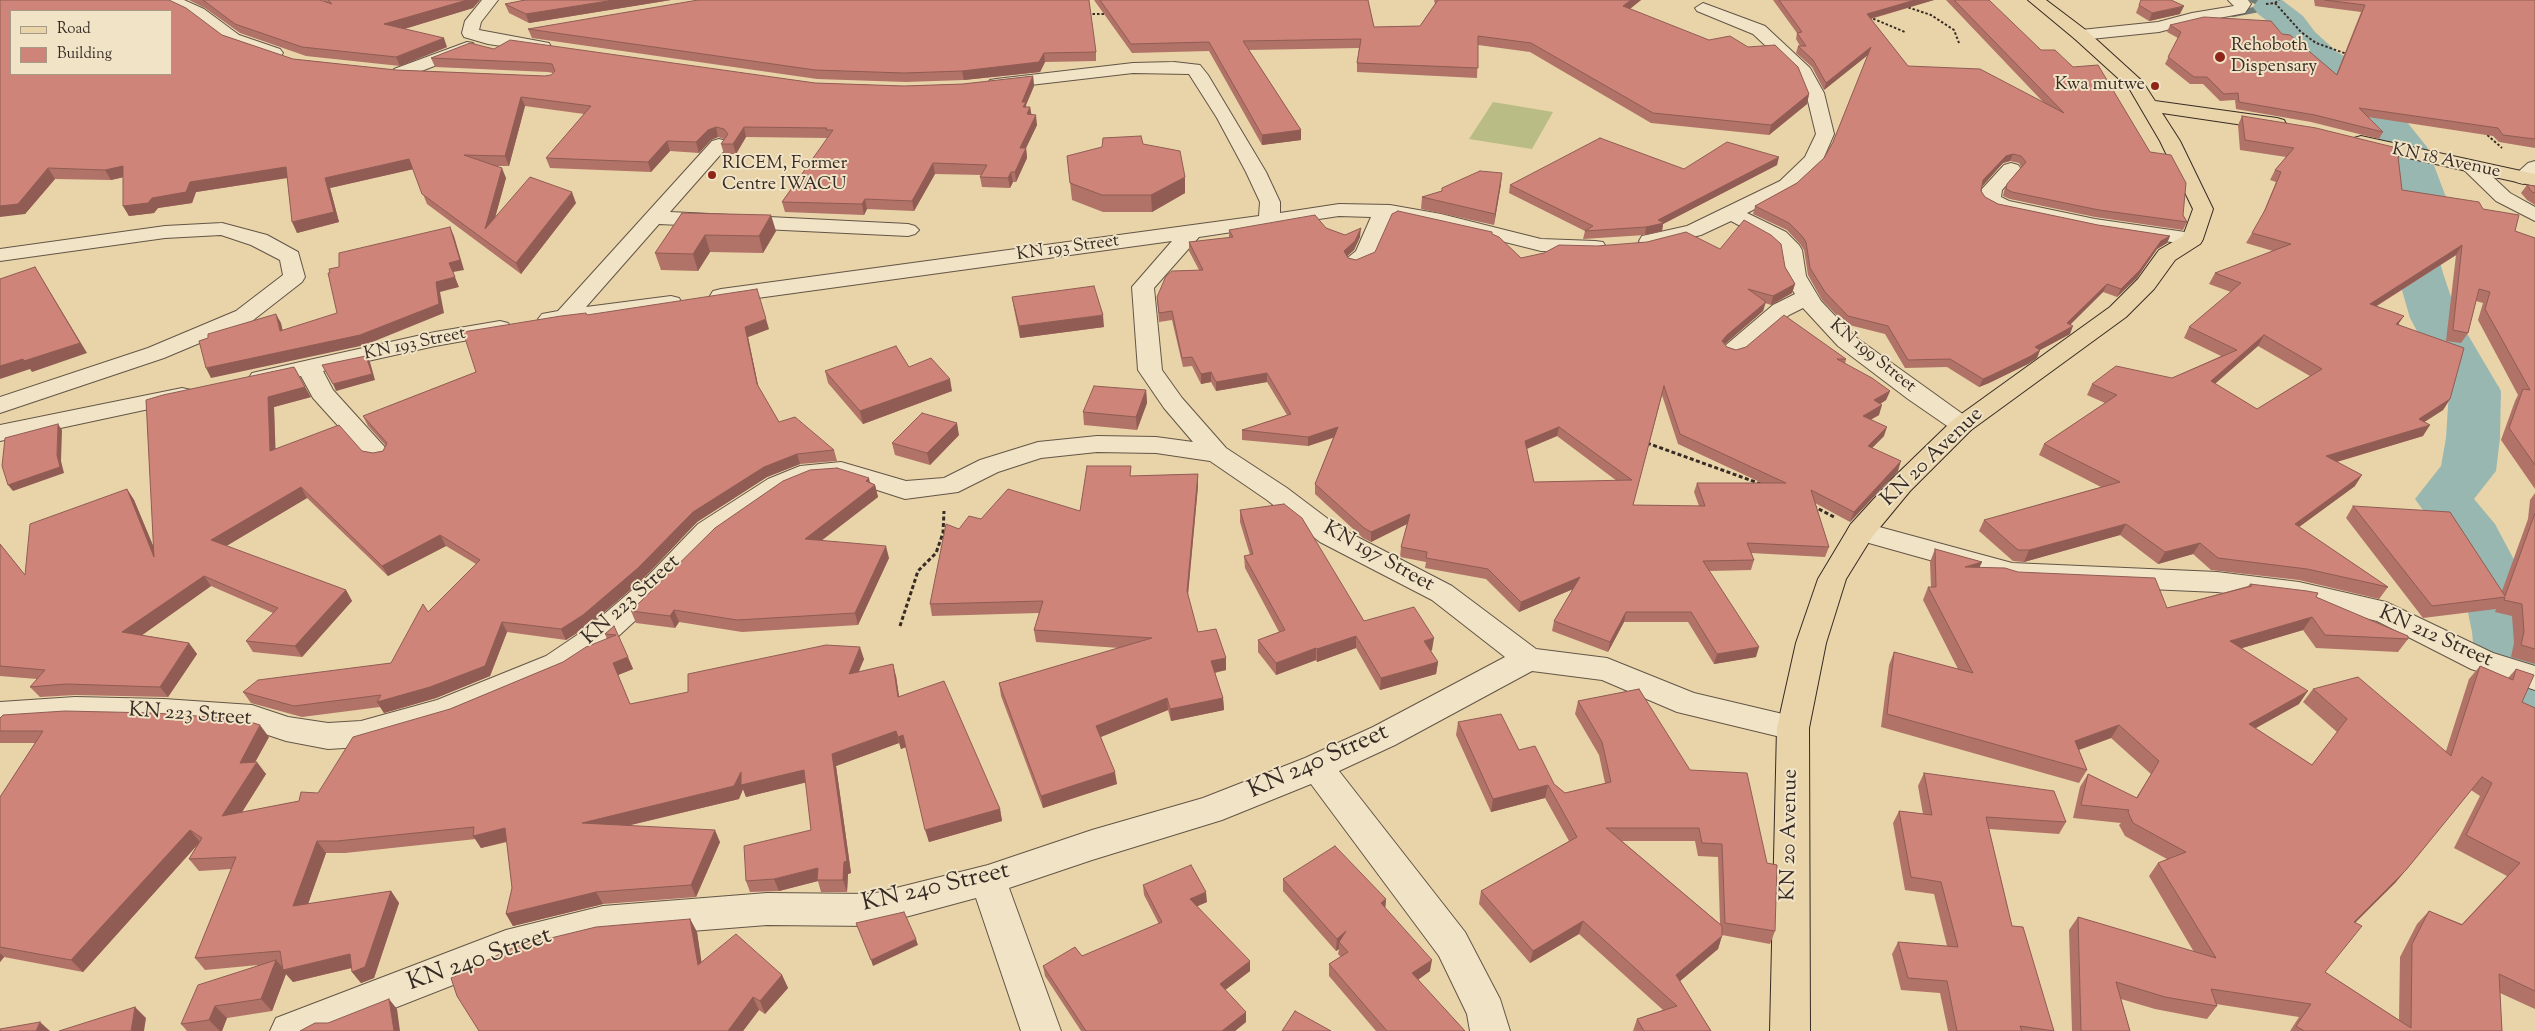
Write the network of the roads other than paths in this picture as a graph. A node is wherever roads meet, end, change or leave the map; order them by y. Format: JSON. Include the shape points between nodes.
{"nodes":[{"id":1,"x":170,"y":0,"type":"edge"},
{"id":2,"x":490,"y":0,"type":"edge"},
{"id":3,"x":2036,"y":0,"type":"edge"},
{"id":4,"x":2236,"y":0,"type":"edge"},
{"id":5,"x":1703,"y":8,"type":"dead end"},
{"id":6,"x":532,"y":30,"type":"edge"},
{"id":7,"x":2081,"y":35,"type":"junction"},
{"id":8,"x":488,"y":39,"type":"junction"},
{"id":9,"x":564,"y":50,"type":"edge"},
{"id":10,"x":286,"y":58,"type":"edge"},
{"id":11,"x":382,"y":72,"type":"edge"},
{"id":12,"x":400,"y":73,"type":"junction"},
{"id":13,"x":442,"y":74,"type":"edge"},
{"id":14,"x":984,"y":85,"type":"edge"},
{"id":15,"x":2150,"y":106,"type":"junction"},
{"id":16,"x":2293,"y":127,"type":"edge"},
{"id":17,"x":2340,"y":137,"type":"edge"},
{"id":18,"x":719,"y":145,"type":"edge"},
{"id":19,"x":2471,"y":167,"type":"junction"},
{"id":20,"x":2011,"y":169,"type":"dead end"},
{"id":21,"x":2531,"y":175,"type":"edge"},
{"id":22,"x":1384,"y":211,"type":"junction"},
{"id":23,"x":1732,"y":213,"type":"junction"},
{"id":24,"x":2535,"y":215,"type":"edge"},
{"id":25,"x":654,"y":218,"type":"junction"},
{"id":26,"x":1269,"y":220,"type":"junction"},
{"id":27,"x":908,"y":230,"type":"dead end"},
{"id":28,"x":1192,"y":232,"type":"junction"},
{"id":29,"x":2192,"y":239,"type":"junction"},
{"id":30,"x":0,"y":255,"type":"edge"},
{"id":31,"x":1356,"y":260,"type":"edge"},
{"id":32,"x":1807,"y":297,"type":"junction"},
{"id":33,"x":566,"y":317,"type":"junction"},
{"id":34,"x":1734,"y":350,"type":"edge"},
{"id":35,"x":309,"y":367,"type":"junction"},
{"id":36,"x":237,"y":383,"type":"edge"},
{"id":37,"x":199,"y":391,"type":"edge"},
{"id":38,"x":0,"y":405,"type":"edge"},
{"id":39,"x":1962,"y":425,"type":"junction"},
{"id":40,"x":0,"y":433,"type":"edge"},
{"id":41,"x":378,"y":454,"type":"edge"},
{"id":42,"x":1217,"y":454,"type":"junction"},
{"id":43,"x":1861,"y":531,"type":"junction"},
{"id":44,"x":1528,"y":659,"type":"junction"},
{"id":45,"x":2535,"y":678,"type":"edge"},
{"id":46,"x":0,"y":714,"type":"edge"},
{"id":47,"x":1793,"y":728,"type":"junction"},
{"id":48,"x":1317,"y":767,"type":"junction"},
{"id":49,"x":988,"y":880,"type":"junction"},
{"id":50,"x":290,"y":1031,"type":"edge"},
{"id":51,"x":1041,"y":1031,"type":"edge"},
{"id":52,"x":1490,"y":1031,"type":"edge"},
{"id":53,"x":1790,"y":1031,"type":"edge"}],
"edges":[{"from":1,"to":10,"type":"street","via":[[198,12],[233,39]]},
{"from":2,"to":8,"type":"street","via":[[474,21],[470,33]]},
{"from":3,"to":7,"type":"main road"},
{"from":4,"to":7,"type":"street","via":[[2243,4],[2239,10],[2159,27]]},
{"from":5,"to":23,"type":"street","via":[[1759,30],[1804,72],[1816,94],[1825,134],[1814,160],[1787,185]]},
{"from":6,"to":8,"type":"street"},
{"from":7,"to":15,"type":"main road","via":[[2136,85]]},
{"from":8,"to":9,"type":"street"},
{"from":8,"to":12,"type":"street"},
{"from":11,"to":12,"type":"street"},
{"from":12,"to":13,"type":"street"},
{"from":14,"to":26,"type":"street","via":[[1133,68],[1194,70],[1256,172],[1270,202]]},
{"from":15,"to":16,"type":"main road"},
{"from":15,"to":29,"type":"main road","via":[[2203,208]]},
{"from":17,"to":19,"type":"main road","name":"KN 18 Avenue"},
{"from":18,"to":25,"type":"street"},
{"from":19,"to":21,"type":"main road","name":"KN 18 Avenue"},
{"from":19,"to":24,"type":"street","via":[[2502,197]]},
{"from":20,"to":29,"type":"street","via":[[1992,189],[1990,199],[2003,206],[2095,225]]},
{"from":22,"to":23,"type":"street","via":[[1441,220],[1541,245],[1625,244],[1694,231]]},
{"from":22,"to":26,"type":"street","via":[[1339,210]]},
{"from":22,"to":31,"type":"street","via":[[1365,255]]},
{"from":23,"to":32,"type":"street","name":"KN 199 Street","via":[[1778,238],[1791,250],[1795,276]]},
{"from":25,"to":27,"type":"street"},
{"from":25,"to":33,"type":"street"},
{"from":26,"to":28,"type":"street","name":"KN 193 Street"},
{"from":28,"to":33,"type":"street","name":"KN 193 Street"},
{"from":28,"to":42,"type":"street","name":"KN 197 Street","via":[[1143,287],[1150,370],[1173,404]]},
{"from":29,"to":39,"type":"main road","name":"KN 20 Avenue","via":[[2167,255],[2146,284],[2118,312]]},
{"from":30,"to":38,"type":"street","via":[[164,232],[222,229],[259,240],[290,257],[294,277],[244,316],[156,353]]},
{"from":32,"to":34,"type":"street","via":[[1781,310]]},
{"from":32,"to":39,"type":"street","name":"KN 199 Street","via":[[1846,341]]},
{"from":33,"to":35,"type":"street","name":"KN 193 Street","via":[[435,339]]},
{"from":35,"to":36,"type":"street","name":"KN 193 Street"},
{"from":35,"to":41,"type":"street","via":[[322,393]]},
{"from":37,"to":40,"type":"street"},
{"from":39,"to":43,"type":"main road","name":"KN 20 Avenue","via":[[1901,485]]},
{"from":42,"to":44,"type":"street","name":"KN 197 Street","via":[[1330,535],[1442,593]]},
{"from":42,"to":46,"type":"street","name":"KN 223 Street","via":[[1156,445],[1097,444],[1038,450],[989,466],[949,486],[905,490],[840,470],[809,472],[777,485],[708,531],[648,593],[600,635],[557,664],[444,710],[361,734],[328,736],[286,729],[252,717],[164,711],[75,709]]},
{"from":43,"to":45,"type":"street","name":"KN 212 Street","via":[[2012,573],[2218,582],[2299,592],[2386,612],[2482,661]]},
{"from":43,"to":47,"type":"main road","name":"KN 20 Avenue","via":[[1832,579],[1811,643]]},
{"from":44,"to":47,"type":"street","via":[[1607,669],[1688,704]]},
{"from":44,"to":48,"type":"street","name":"KN 240 Street","via":[[1384,736]]},
{"from":47,"to":53,"type":"main road","name":"KN 20 Avenue"},
{"from":48,"to":49,"type":"street","name":"KN 240 Street","via":[[1210,810]]},
{"from":48,"to":52,"type":"street","via":[[1452,944],[1486,1012]]},
{"from":49,"to":50,"type":"street","name":"KN 240 Street","via":[[872,910],[767,908],[603,922],[519,942]]},
{"from":49,"to":51,"type":"street"}]}
